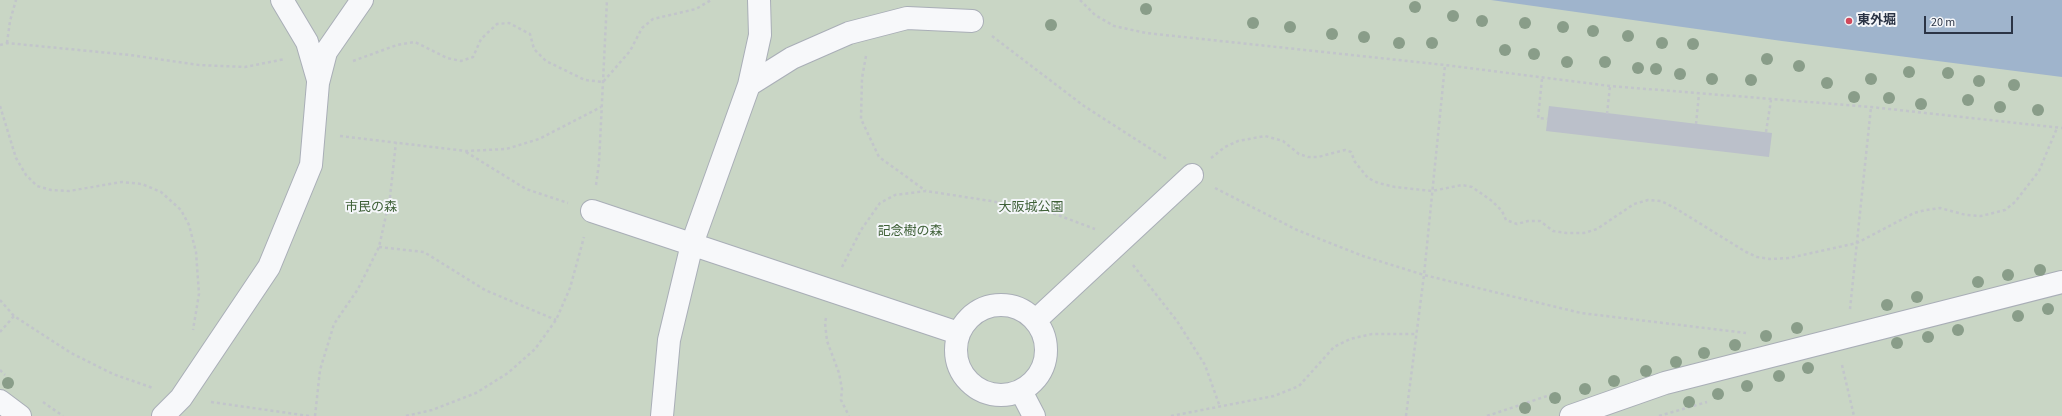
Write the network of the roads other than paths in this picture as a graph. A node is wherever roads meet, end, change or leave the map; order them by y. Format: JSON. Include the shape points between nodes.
{"nodes":[{"id":1,"x":282,"y":0,"type":"edge"},
{"id":2,"x":362,"y":0,"type":"edge"},
{"id":3,"x":759,"y":0,"type":"edge"},
{"id":4,"x":972,"y":21,"type":"road end"},
{"id":5,"x":317,"y":50,"type":"junction"},
{"id":6,"x":749,"y":85,"type":"junction"},
{"id":7,"x":1192,"y":175,"type":"road end"},
{"id":8,"x":592,"y":211,"type":"road end"},
{"id":9,"x":692,"y":244,"type":"junction"},
{"id":10,"x":2062,"y":282,"type":"edge"},
{"id":11,"x":1036,"y":320,"type":"junction"},
{"id":12,"x":958,"y":333,"type":"junction"},
{"id":13,"x":1021,"y":391,"type":"junction"},
{"id":14,"x":0,"y":400,"type":"edge"},
{"id":15,"x":20,"y":416,"type":"edge"},
{"id":16,"x":163,"y":416,"type":"edge"},
{"id":17,"x":662,"y":416,"type":"edge"},
{"id":18,"x":1034,"y":416,"type":"edge"},
{"id":19,"x":1571,"y":416,"type":"edge"}],
"edges":[{"from":1,"to":5,"type":"street","via":[[307,42]]},
{"from":2,"to":5,"type":"street"},
{"from":3,"to":6,"type":"street","via":[[760,35]]},
{"from":4,"to":6,"type":"street","via":[[907,18],[849,33],[792,58]]},
{"from":5,"to":16,"type":"street","via":[[318,83],[311,165],[269,267],[181,398]]},
{"from":6,"to":9,"type":"street"},
{"from":7,"to":11,"type":"street"},
{"from":8,"to":9,"type":"street"},
{"from":9,"to":12,"type":"street"},
{"from":9,"to":17,"type":"street","via":[[669,340]]},
{"from":10,"to":19,"type":"street","via":[[1665,383]]},
{"from":11,"to":12,"type":"street","via":[[1021,308],[997,304],[985,307],[968,317]]},
{"from":11,"to":13,"type":"street","via":[[1045,338],[1046,359],[1037,378]]},
{"from":12,"to":13,"type":"street","via":[[955,351],[959,368],[970,384],[985,393],[1003,396]]},
{"from":13,"to":18,"type":"street"},
{"from":14,"to":15,"type":"street"}]}
